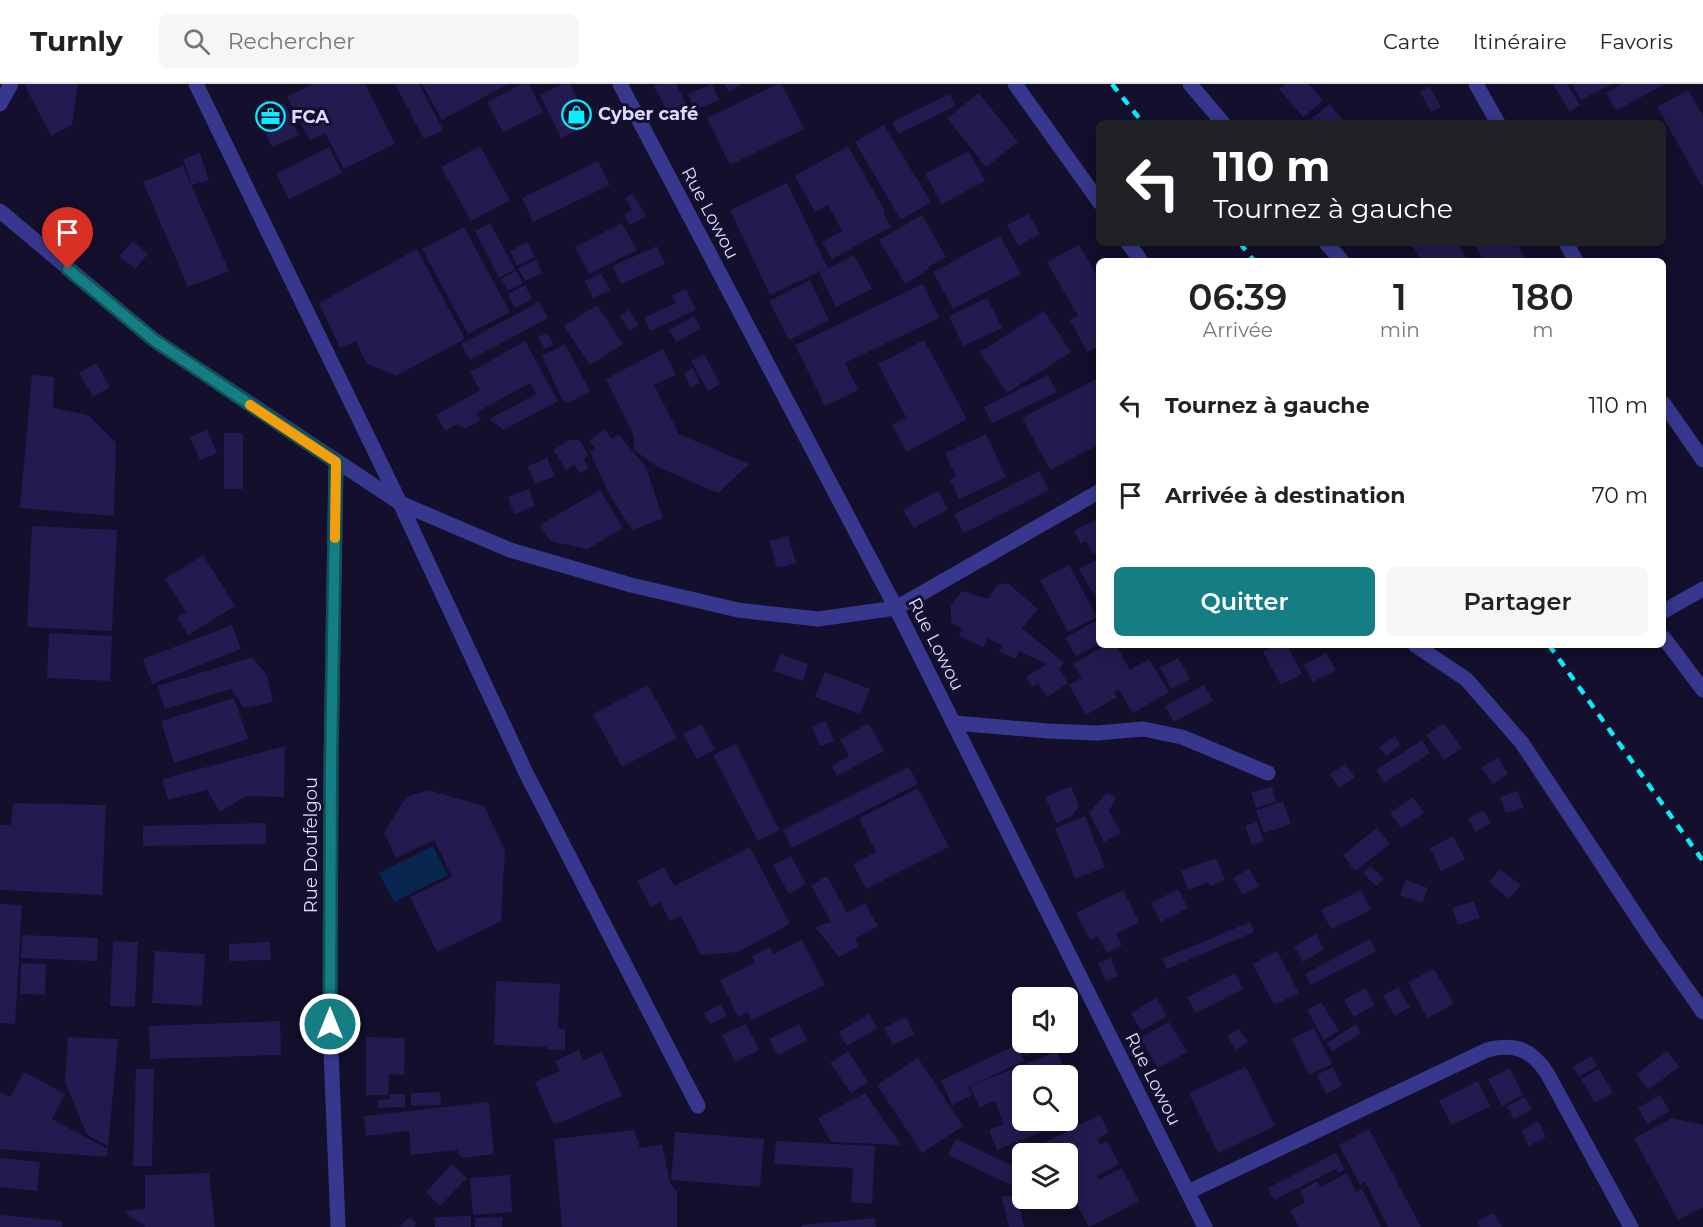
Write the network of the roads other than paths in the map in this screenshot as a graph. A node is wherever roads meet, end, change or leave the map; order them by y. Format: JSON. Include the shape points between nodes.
{"nodes":[{"id":1,"x":10,"y":84,"type":"edge"},
{"id":2,"x":196,"y":84,"type":"edge"},
{"id":3,"x":620,"y":84,"type":"edge"},
{"id":4,"x":1015,"y":84,"type":"edge"},
{"id":5,"x":1190,"y":84,"type":"edge"},
{"id":6,"x":1476,"y":84,"type":"edge"},
{"id":7,"x":0,"y":104,"type":"edge"},
{"id":8,"x":1220,"y":120,"type":"edge"},
{"id":9,"x":1496,"y":120,"type":"edge"},
{"id":10,"x":1096,"y":197,"type":"edge"},
{"id":11,"x":0,"y":211,"type":"edge"},
{"id":12,"x":1329,"y":246,"type":"edge"},
{"id":13,"x":1339,"y":258,"type":"edge"},
{"id":14,"x":1666,"y":407,"type":"edge"},
{"id":15,"x":1703,"y":460,"type":"edge"},
{"id":16,"x":336,"y":462,"type":"junction"},
{"id":17,"x":1096,"y":493,"type":"edge"},
{"id":18,"x":400,"y":503,"type":"junction"},
{"id":19,"x":1703,"y":589,"type":"edge"},
{"id":20,"x":896,"y":609,"type":"junction"},
{"id":21,"x":1666,"y":610,"type":"edge"},
{"id":22,"x":1666,"y":641,"type":"edge"},
{"id":23,"x":1420,"y":648,"type":"edge"},
{"id":24,"x":1703,"y":690,"type":"edge"},
{"id":25,"x":954,"y":723,"type":"junction"},
{"id":26,"x":1268,"y":773,"type":"dead end"},
{"id":27,"x":1703,"y":1012,"type":"edge"},
{"id":28,"x":698,"y":1106,"type":"dead end"},
{"id":29,"x":1188,"y":1192,"type":"junction"},
{"id":30,"x":338,"y":1227,"type":"edge"},
{"id":31,"x":1205,"y":1227,"type":"edge"},
{"id":32,"x":1631,"y":1227,"type":"edge"}],
"edges":[{"from":1,"to":7,"type":"street"},
{"from":2,"to":18,"type":"street"},
{"from":3,"to":20,"type":"street","name":"Rue Lowou"},
{"from":4,"to":10,"type":"street"},
{"from":5,"to":8,"type":"street"},
{"from":6,"to":9,"type":"street"},
{"from":11,"to":16,"type":"street","via":[[154,340]]},
{"from":12,"to":13,"type":"street"},
{"from":14,"to":15,"type":"street"},
{"from":16,"to":18,"type":"street"},
{"from":16,"to":30,"type":"street","name":"Rue Doufelgou","via":[[330,1024]]},
{"from":17,"to":20,"type":"street"},
{"from":18,"to":20,"type":"street","via":[[510,550],[631,585],[738,610],[818,619]]},
{"from":18,"to":28,"type":"street","via":[[527,775]]},
{"from":19,"to":21,"type":"street"},
{"from":20,"to":25,"type":"street","name":"Rue Lowou"},
{"from":22,"to":24,"type":"street"},
{"from":23,"to":27,"type":"street","via":[[1466,679],[1522,743]]},
{"from":25,"to":26,"type":"street","via":[[1096,733],[1143,729],[1182,737]]},
{"from":25,"to":29,"type":"street","name":"Rue Lowou"},
{"from":29,"to":31,"type":"street","name":"Rue Lowou"},
{"from":29,"to":32,"type":"street","via":[[1487,1050],[1508,1047],[1539,1061]]}]}
